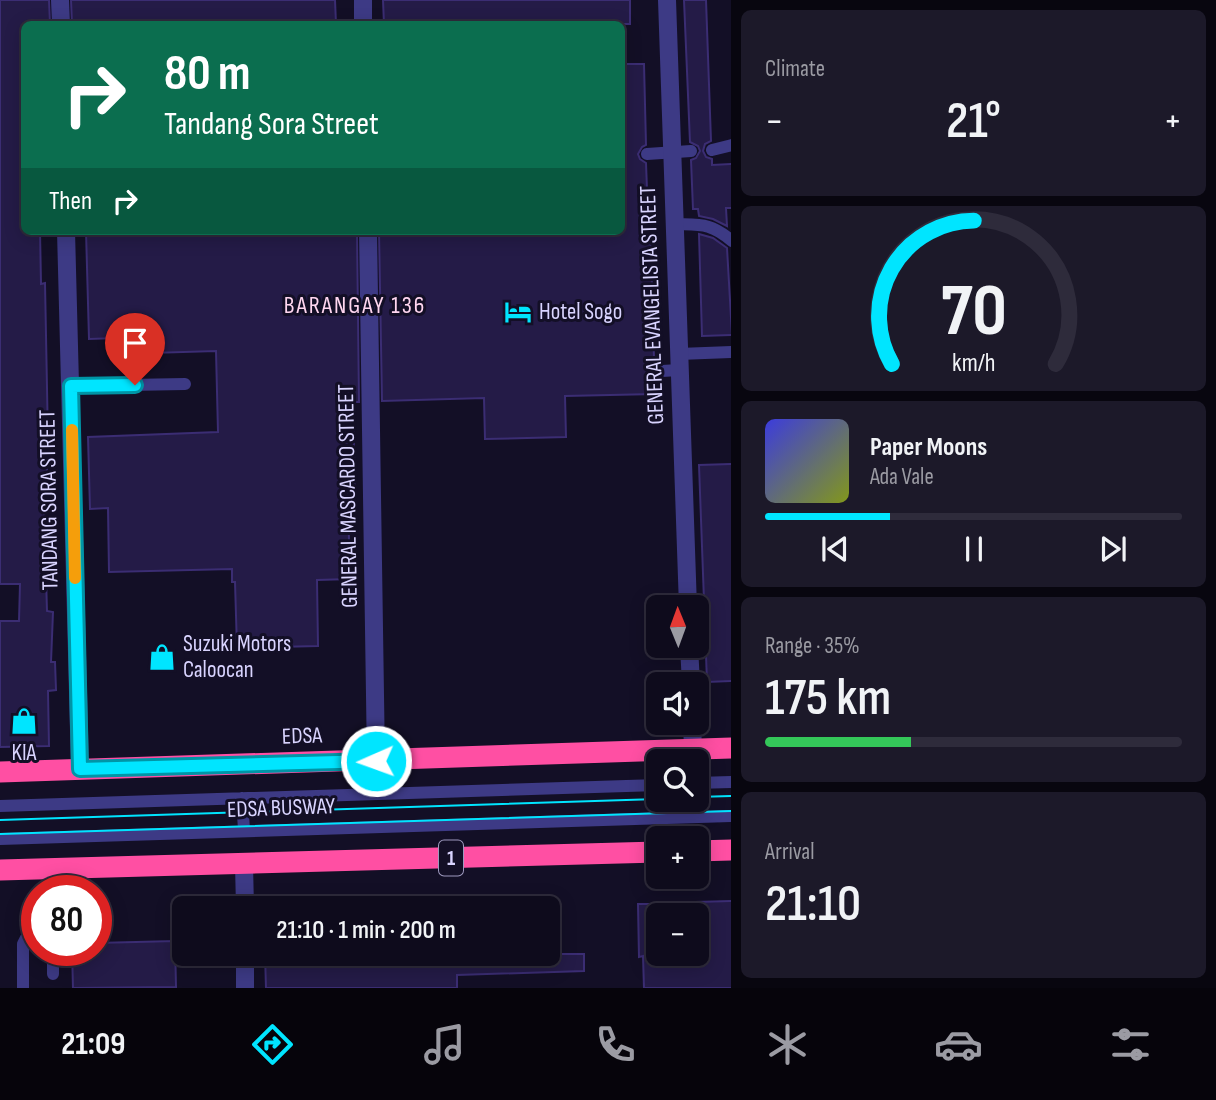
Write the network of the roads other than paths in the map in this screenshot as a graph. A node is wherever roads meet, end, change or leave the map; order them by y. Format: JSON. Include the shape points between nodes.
{"nodes":[{"id":1,"x":60,"y":0,"type":"edge"},
{"id":2,"x":363,"y":0,"type":"edge"},
{"id":3,"x":667,"y":0,"type":"edge"},
{"id":4,"x":61,"y":21,"type":"edge"},
{"id":5,"x":363,"y":21,"type":"edge"},
{"id":6,"x":731,"y":145,"type":"edge"},
{"id":7,"x":712,"y":149,"type":"dead end"},
{"id":8,"x":691,"y":151,"type":"dead end"},
{"id":9,"x":671,"y":152,"type":"junction"},
{"id":10,"x":647,"y":154,"type":"dead end"},
{"id":11,"x":673,"y":224,"type":"junction"},
{"id":12,"x":66,"y":235,"type":"edge"},
{"id":13,"x":368,"y":235,"type":"edge"},
{"id":14,"x":731,"y":242,"type":"edge"},
{"id":15,"x":731,"y":352,"type":"edge"},
{"id":16,"x":673,"y":365,"type":"junction"},
{"id":17,"x":184,"y":384,"type":"dead end"},
{"id":18,"x":71,"y":386,"type":"junction"},
{"id":19,"x":687,"y":595,"type":"edge"},
{"id":20,"x":692,"y":735,"type":"edge"},
{"id":21,"x":731,"y":748,"type":"edge"},
{"id":22,"x":693,"y":749,"type":"joint"},
{"id":23,"x":646,"y":751,"type":"edge"},
{"id":24,"x":376,"y":761,"type":"junction"},
{"id":25,"x":80,"y":769,"type":"junction"},
{"id":26,"x":0,"y":772,"type":"edge"},
{"id":27,"x":731,"y":782,"type":"edge"},
{"id":28,"x":709,"y":783,"type":"edge"},
{"id":29,"x":646,"y":785,"type":"edge"},
{"id":30,"x":242,"y":798,"type":"junction"},
{"id":31,"x":0,"y":807,"type":"edge"},
{"id":32,"x":731,"y":816,"type":"edge"},
{"id":33,"x":244,"y":830,"type":"junction"},
{"id":34,"x":0,"y":839,"type":"edge"},
{"id":35,"x":731,"y":850,"type":"edge"},
{"id":36,"x":709,"y":851,"type":"edge"},
{"id":37,"x":646,"y":852,"type":"edge"},
{"id":38,"x":244,"y":864,"type":"junction"},
{"id":39,"x":52,"y":869,"type":"junction"},
{"id":40,"x":0,"y":870,"type":"edge"},
{"id":41,"x":52,"y":875,"type":"edge"},
{"id":42,"x":245,"y":896,"type":"edge"},
{"id":43,"x":23,"y":966,"type":"edge"},
{"id":44,"x":53,"y":966,"type":"edge"},
{"id":45,"x":245,"y":966,"type":"edge"},
{"id":46,"x":53,"y":974,"type":"dead end"},
{"id":47,"x":23,"y":988,"type":"edge"},
{"id":48,"x":245,"y":988,"type":"edge"}],
"edges":[{"from":1,"to":4,"type":"street"},
{"from":2,"to":5,"type":"street"},
{"from":3,"to":9,"type":"street","name":"GENERAL EVANGELISTA STREET"},
{"from":6,"to":7,"type":"lane"},
{"from":8,"to":9,"type":"lane"},
{"from":9,"to":10,"type":"lane"},
{"from":9,"to":11,"type":"street","name":"GENERAL EVANGELISTA STREET"},
{"from":11,"to":14,"type":"lane","via":[[718,229]]},
{"from":11,"to":16,"type":"street","name":"GENERAL EVANGELISTA STREET"},
{"from":12,"to":18,"type":"street","name":"TANDANG SORA STREET"},
{"from":13,"to":24,"type":"street","name":"GENERAL MASCARDO STREET"},
{"from":15,"to":16,"type":"lane"},
{"from":16,"to":19,"type":"street","name":"GENERAL EVANGELISTA STREET"},
{"from":17,"to":18,"type":"lane"},
{"from":18,"to":25,"type":"street","name":"TANDANG SORA STREET"},
{"from":20,"to":22,"type":"street"},
{"from":21,"to":22,"type":"highway","name":"EDSA"},
{"from":23,"to":24,"type":"highway","name":"EDSA"},
{"from":24,"to":25,"type":"highway","name":"EDSA"},
{"from":25,"to":26,"type":"highway","name":"EDSA"},
{"from":27,"to":28,"type":"lane"},
{"from":29,"to":30,"type":"lane","name":"EDSA BUSWAY"},
{"from":30,"to":31,"type":"lane","name":"EDSA BUSWAY"},
{"from":30,"to":33,"type":"lane"},
{"from":32,"to":33,"type":"lane","name":"EDSA BUSWAY"},
{"from":33,"to":34,"type":"lane","name":"EDSA BUSWAY"},
{"from":35,"to":36,"type":"highway"},
{"from":37,"to":38,"type":"highway","number":"1"},
{"from":38,"to":39,"type":"highway","number":"1"},
{"from":38,"to":42,"type":"street"},
{"from":39,"to":40,"type":"highway","number":"1"},
{"from":39,"to":41,"type":"lane"},
{"from":43,"to":47,"type":"lane"},
{"from":44,"to":46,"type":"lane"},
{"from":45,"to":48,"type":"street"}]}
